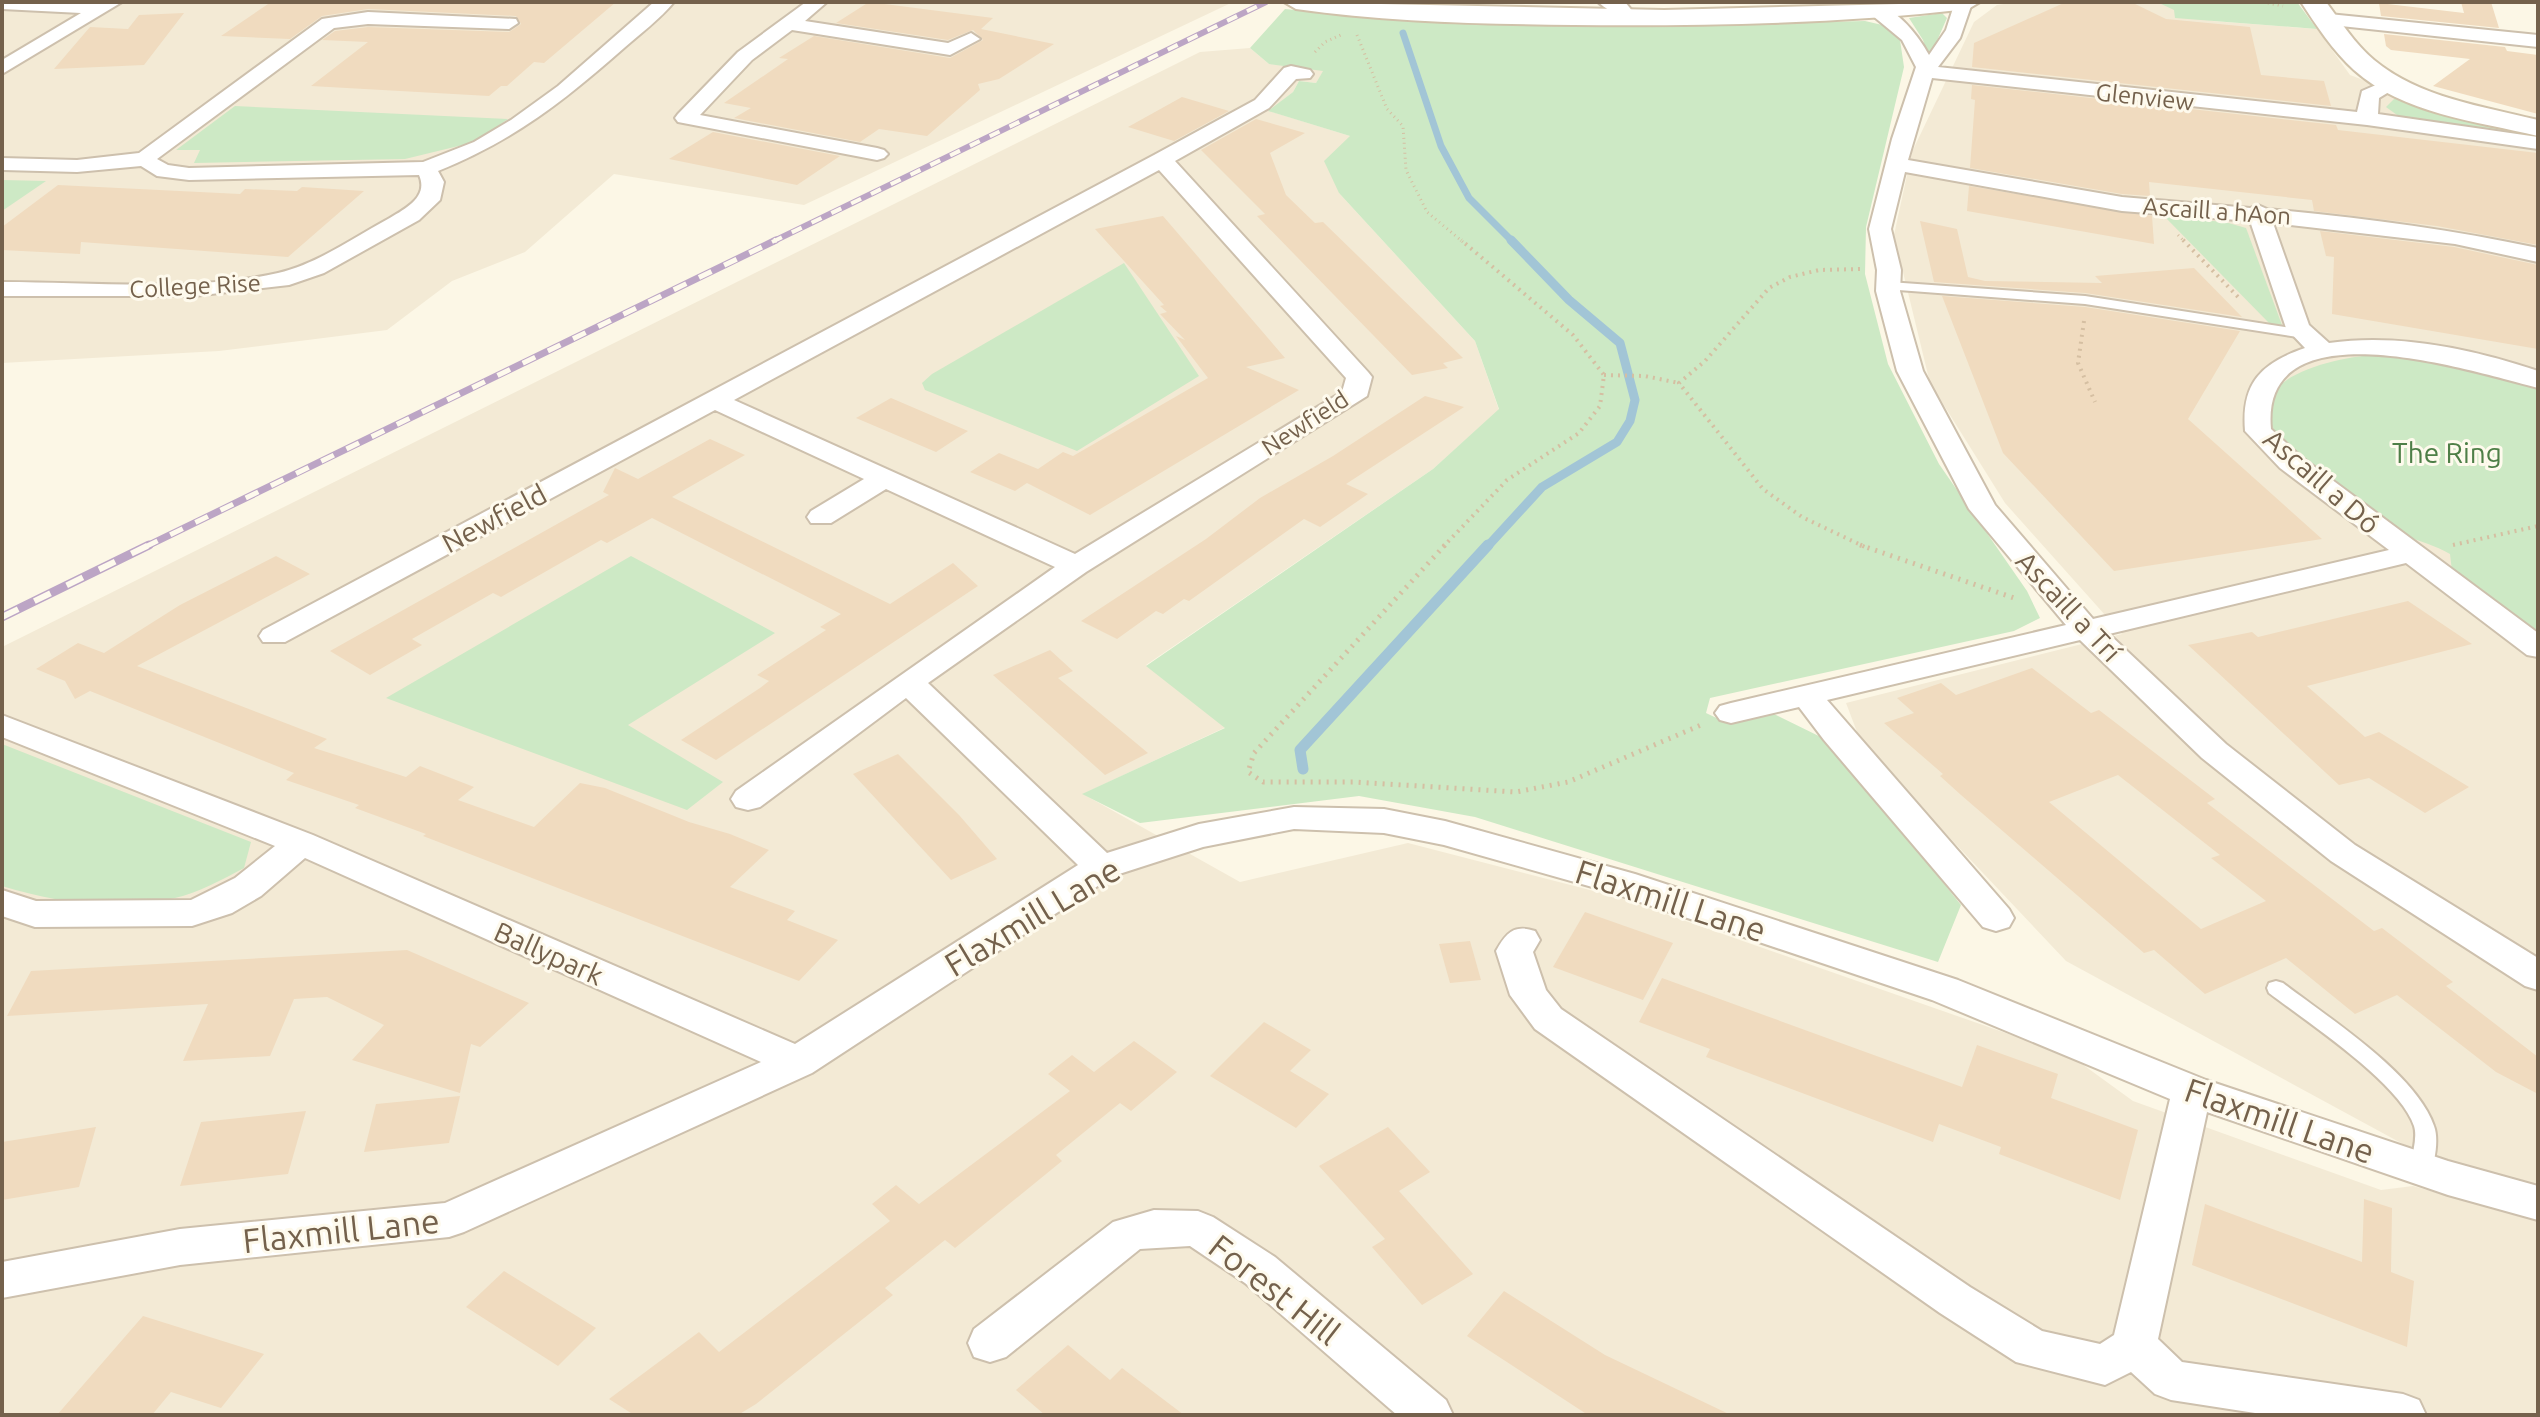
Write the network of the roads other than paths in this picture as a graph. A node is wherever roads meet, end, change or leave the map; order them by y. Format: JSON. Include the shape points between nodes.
{"nodes":[{"id":1,"x":665,"y":2,"type":"edge"},
{"id":2,"x":818,"y":2,"type":"edge"},
{"id":3,"x":1296,"y":2,"type":"edge"},
{"id":4,"x":1607,"y":2,"type":"edge"},
{"id":5,"x":1966,"y":2,"type":"edge"},
{"id":6,"x":2,"y":4,"type":"edge"},
{"id":7,"x":106,"y":6,"type":"edge"},
{"id":8,"x":1876,"y":11,"type":"junction"},
{"id":9,"x":2321,"y":11,"type":"edge"},
{"id":10,"x":1629,"y":18,"type":"junction"},
{"id":11,"x":509,"y":23,"type":"dead end"},
{"id":12,"x":790,"y":24,"type":"junction"},
{"id":13,"x":971,"y":39,"type":"dead end"},
{"id":14,"x":2538,"y":41,"type":"edge"},
{"id":15,"x":2,"y":68,"type":"edge"},
{"id":16,"x":1925,"y":69,"type":"junction"},
{"id":17,"x":1303,"y":74,"type":"dead end"},
{"id":18,"x":2392,"y":84,"type":"junction"},
{"id":19,"x":2367,"y":119,"type":"junction"},
{"id":20,"x":2538,"y":128,"type":"edge"},
{"id":21,"x":2538,"y":143,"type":"edge"},
{"id":22,"x":877,"y":154,"type":"dead end"},
{"id":23,"x":146,"y":159,"type":"junction"},
{"id":24,"x":1162,"y":160,"type":"junction"},
{"id":25,"x":3,"y":164,"type":"edge"},
{"id":26,"x":1896,"y":164,"type":"junction"},
{"id":27,"x":426,"y":168,"type":"junction"},
{"id":28,"x":2258,"y":212,"type":"junction"},
{"id":29,"x":2538,"y":255,"type":"edge"},
{"id":30,"x":1889,"y":278,"type":"junction"},
{"id":31,"x":2,"y":289,"type":"edge"},
{"id":32,"x":2314,"y":343,"type":"junction"},
{"id":33,"x":2538,"y":380,"type":"edge"},
{"id":34,"x":714,"y":400,"type":"junction"},
{"id":35,"x":884,"y":479,"type":"junction"},
{"id":36,"x":821,"y":517,"type":"dead end"},
{"id":37,"x":2408,"y":554,"type":"junction"},
{"id":38,"x":1076,"y":566,"type":"junction"},
{"id":39,"x":2085,"y":628,"type":"junction"},
{"id":40,"x":274,"y":636,"type":"dead end"},
{"id":41,"x":2538,"y":648,"type":"edge"},
{"id":42,"x":908,"y":682,"type":"junction"},
{"id":43,"x":1807,"y":695,"type":"junction"},
{"id":44,"x":1731,"y":713,"type":"road end"},
{"id":45,"x":2,"y":725,"type":"edge"},
{"id":46,"x":748,"y":799,"type":"dead end"},
{"id":47,"x":301,"y":843,"type":"junction"},
{"id":48,"x":1101,"y":867,"type":"junction"},
{"id":49,"x":2,"y":903,"type":"edge"},
{"id":50,"x":1996,"y":918,"type":"dead end"},
{"id":51,"x":1522,"y":940,"type":"dead end"},
{"id":52,"x":2538,"y":976,"type":"edge"},
{"id":53,"x":2276,"y":988,"type":"dead end"},
{"id":54,"x":798,"y":1062,"type":"junction"},
{"id":55,"x":2192,"y":1091,"type":"junction"},
{"id":56,"x":2422,"y":1169,"type":"junction"},
{"id":57,"x":2538,"y":1203,"type":"edge"},
{"id":58,"x":2,"y":1280,"type":"edge"},
{"id":59,"x":990,"y":1343,"type":"dead end"},
{"id":60,"x":2134,"y":1346,"type":"junction"},
{"id":61,"x":1430,"y":1415,"type":"edge"},
{"id":62,"x":2403,"y":1415,"type":"edge"}],
"edges":[{"from":1,"to":27,"type":"street","via":[[518,124]]},
{"from":2,"to":12,"type":"street"},
{"from":3,"to":10,"type":"main road","via":[[1370,10]]},
{"from":4,"to":10,"type":"street","via":[[1618,5]]},
{"from":5,"to":8,"type":"main road"},
{"from":5,"to":16,"type":"street","name":"Ascaill a Trí","via":[[1959,25]]},
{"from":6,"to":7,"type":"street"},
{"from":7,"to":15,"type":"street"},
{"from":8,"to":10,"type":"main road"},
{"from":8,"to":16,"type":"street","via":[[1910,37]]},
{"from":9,"to":14,"type":"street"},
{"from":9,"to":18,"type":"main road","via":[[2363,65]]},
{"from":11,"to":23,"type":"street","via":[[368,18],[329,23]]},
{"from":12,"to":13,"type":"street","via":[[950,49]]},
{"from":12,"to":22,"type":"street","via":[[745,56],[685,118]]},
{"from":16,"to":19,"type":"street","name":"Glenview"},
{"from":16,"to":26,"type":"street","name":"Ascaill a Trí"},
{"from":17,"to":24,"type":"street","name":"Newfield","via":[[1291,72],[1262,104]]},
{"from":18,"to":19,"type":"street","via":[[2369,95]]},
{"from":18,"to":20,"type":"main road"},
{"from":19,"to":21,"type":"street","name":"Glenview"},
{"from":23,"to":25,"type":"street","via":[[77,166]]},
{"from":23,"to":27,"type":"street","via":[[162,171],[189,174]]},
{"from":24,"to":34,"type":"street","name":"Newfield"},
{"from":24,"to":38,"type":"street","name":"Newfield","via":[[1359,377],[1354,396]]},
{"from":26,"to":28,"type":"street","name":"Ascaill a hAon","via":[[2150,206]]},
{"from":26,"to":30,"type":"street","name":"Ascaill a Trí","via":[[1880,229]]},
{"from":27,"to":31,"type":"street","name":"College Rise","via":[[433,182],[429,200],[411,215],[365,243],[281,280],[194,289]]},
{"from":28,"to":29,"type":"street","name":"Ascaill a hAon","via":[[2455,237]]},
{"from":28,"to":32,"type":"street","via":[[2298,328]]},
{"from":30,"to":32,"type":"lane","via":[[2085,300],[2270,329]]},
{"from":30,"to":39,"type":"street","name":"Ascaill a Trí","via":[[1910,371],[1943,439],[1983,509]]},
{"from":32,"to":33,"type":"street","name":"Ascaill a Dó","via":[[2431,351]]},
{"from":32,"to":37,"type":"street","name":"Ascaill a Dó","via":[[2261,388],[2255,405],[2258,431]]},
{"from":34,"to":35,"type":"street"},
{"from":34,"to":40,"type":"street","name":"Newfield"},
{"from":35,"to":36,"type":"street"},
{"from":35,"to":38,"type":"street"},
{"from":37,"to":39,"type":"street"},
{"from":37,"to":41,"type":"street","name":"Ascaill a Dó"},
{"from":38,"to":42,"type":"street","name":"Newfield"},
{"from":39,"to":43,"type":"street"},
{"from":39,"to":52,"type":"street","name":"Ascaill a Trí","via":[[2265,794],[2343,853]]},
{"from":42,"to":46,"type":"street","name":"Newfield"},
{"from":42,"to":48,"type":"street"},
{"from":43,"to":44,"type":"street"},
{"from":43,"to":50,"type":"street"},
{"from":45,"to":47,"type":"street","name":"Ballypark"},
{"from":47,"to":49,"type":"street","via":[[248,887],[192,913],[35,914]]},
{"from":47,"to":54,"type":"street","name":"Ballypark"},
{"from":48,"to":54,"type":"street","name":"Flaxmill Lane"},
{"from":48,"to":55,"type":"street","name":"Flaxmill Lane","via":[[1199,836],[1294,818],[1384,821],[1445,833],[1622,883],[1945,990]]},
{"from":51,"to":60,"type":"street","via":[[1514,951],[1529,995],[1548,1019],[1955,1300],[2032,1348],[2105,1365]]},
{"from":53,"to":56,"type":"lane","via":[[2410,1101],[2425,1127]]},
{"from":54,"to":58,"type":"street","name":"Flaxmill Lane","via":[[449,1220],[180,1247]]},
{"from":55,"to":56,"type":"street","name":"Flaxmill Lane"},
{"from":55,"to":60,"type":"street"},
{"from":56,"to":57,"type":"street","name":"Flaxmill Lane"},
{"from":59,"to":61,"type":"street","name":"Forest Hill","via":[[1128,1234],[1154,1228],[1198,1229],[1260,1270]]},
{"from":60,"to":62,"type":"street","via":[[2171,1380]]}]}
